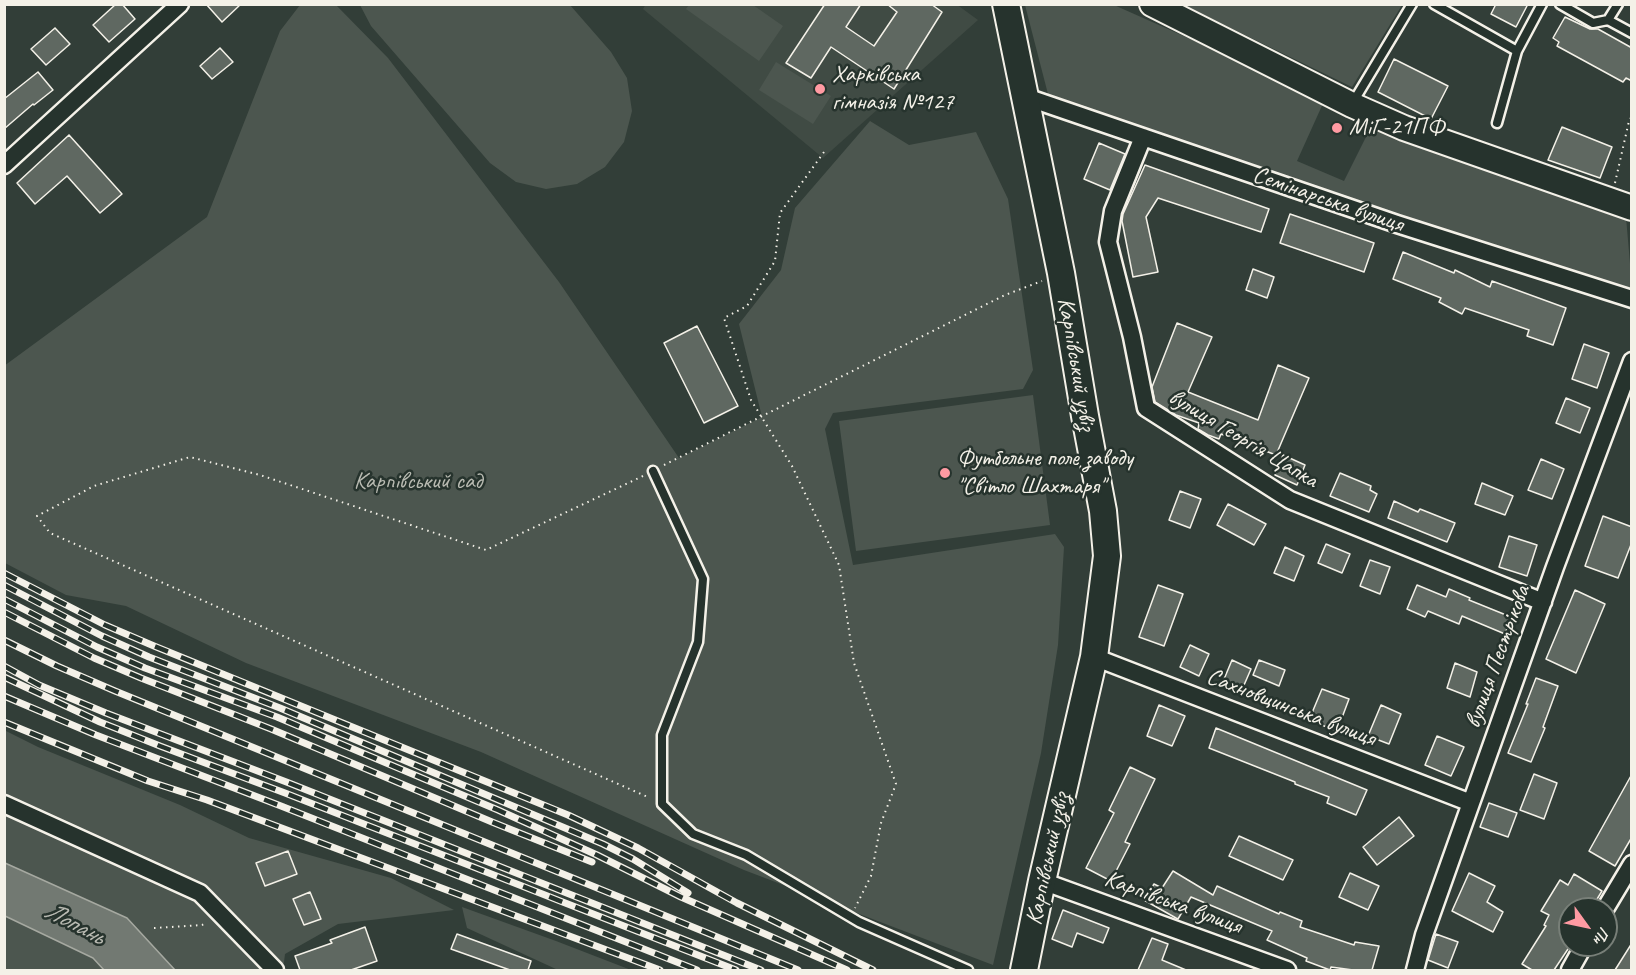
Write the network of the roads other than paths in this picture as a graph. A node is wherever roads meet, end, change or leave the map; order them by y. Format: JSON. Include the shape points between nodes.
{"nodes":[{"id":1,"x":180,"y":4,"type":"edge"},
{"id":2,"x":1006,"y":4,"type":"edge"},
{"id":3,"x":1152,"y":4,"type":"edge"},
{"id":4,"x":1412,"y":4,"type":"edge"},
{"id":5,"x":1434,"y":4,"type":"edge"},
{"id":6,"x":1542,"y":4,"type":"edge"},
{"id":7,"x":1560,"y":4,"type":"edge"},
{"id":8,"x":1618,"y":4,"type":"edge"},
{"id":9,"x":1608,"y":20,"type":"junction"},
{"id":10,"x":1632,"y":33,"type":"edge"},
{"id":11,"x":1517,"y":51,"type":"junction"},
{"id":12,"x":1026,"y":97,"type":"junction"},
{"id":13,"x":1352,"y":105,"type":"junction"},
{"id":14,"x":1497,"y":123,"type":"dead end"},
{"id":15,"x":1143,"y":137,"type":"junction"},
{"id":16,"x":4,"y":165,"type":"edge"},
{"id":17,"x":1628,"y":205,"type":"edge"},
{"id":18,"x":1632,"y":299,"type":"edge"},
{"id":19,"x":1632,"y":361,"type":"edge"},
{"id":20,"x":653,"y":471,"type":"road end"},
{"id":21,"x":1542,"y":602,"type":"junction"},
{"id":22,"x":1094,"y":657,"type":"junction"},
{"id":23,"x":1471,"y":803,"type":"junction"},
{"id":24,"x":4,"y":804,"type":"edge"},
{"id":25,"x":1632,"y":864,"type":"edge"},
{"id":26,"x":1042,"y":881,"type":"junction"},
{"id":27,"x":1612,"y":897,"type":"edge"},
{"id":28,"x":275,"y":970,"type":"edge"},
{"id":29,"x":968,"y":970,"type":"edge"},
{"id":30,"x":1024,"y":970,"type":"edge"},
{"id":31,"x":1287,"y":970,"type":"edge"},
{"id":32,"x":1415,"y":970,"type":"edge"}],
"edges":[{"from":1,"to":16,"type":"street"},
{"from":2,"to":12,"type":"main road","name":"Карпівський узвіз"},
{"from":3,"to":13,"type":"main road"},
{"from":4,"to":13,"type":"lane"},
{"from":5,"to":11,"type":"lane"},
{"from":6,"to":11,"type":"lane"},
{"from":7,"to":9,"type":"lane","via":[[1593,23]]},
{"from":8,"to":9,"type":"lane"},
{"from":9,"to":10,"type":"lane"},
{"from":11,"to":14,"type":"lane"},
{"from":12,"to":15,"type":"street","name":"Семінарська вулиця"},
{"from":12,"to":22,"type":"main road","name":"Карпівський узвіз","via":[[1104,522],[1107,556]]},
{"from":13,"to":17,"type":"main road","via":[[1404,128]]},
{"from":15,"to":18,"type":"street","name":"Семінарська вулиця"},
{"from":15,"to":21,"type":"street","name":"вулиця Георгія Цапка","via":[[1113,211],[1108,242],[1146,408],[1290,500]]},
{"from":19,"to":21,"type":"street","name":"вулиця Пестрікова"},
{"from":20,"to":29,"type":"lane","via":[[703,579],[699,642],[662,735],[662,804],[693,834],[746,855],[851,917]]},
{"from":21,"to":23,"type":"street","name":"вулиця Пестрікова"},
{"from":22,"to":23,"type":"street","name":"Сахновщинська вулиця"},
{"from":22,"to":26,"type":"main road","name":"Карпівський узвіз"},
{"from":23,"to":32,"type":"street","name":"вулиця Пестрікова"},
{"from":24,"to":28,"type":"street","via":[[200,893]]},
{"from":25,"to":27,"type":"street"},
{"from":26,"to":30,"type":"main road","name":"Карпівський узвіз"},
{"from":26,"to":31,"type":"street","name":"Карпівська вулиця"}]}
